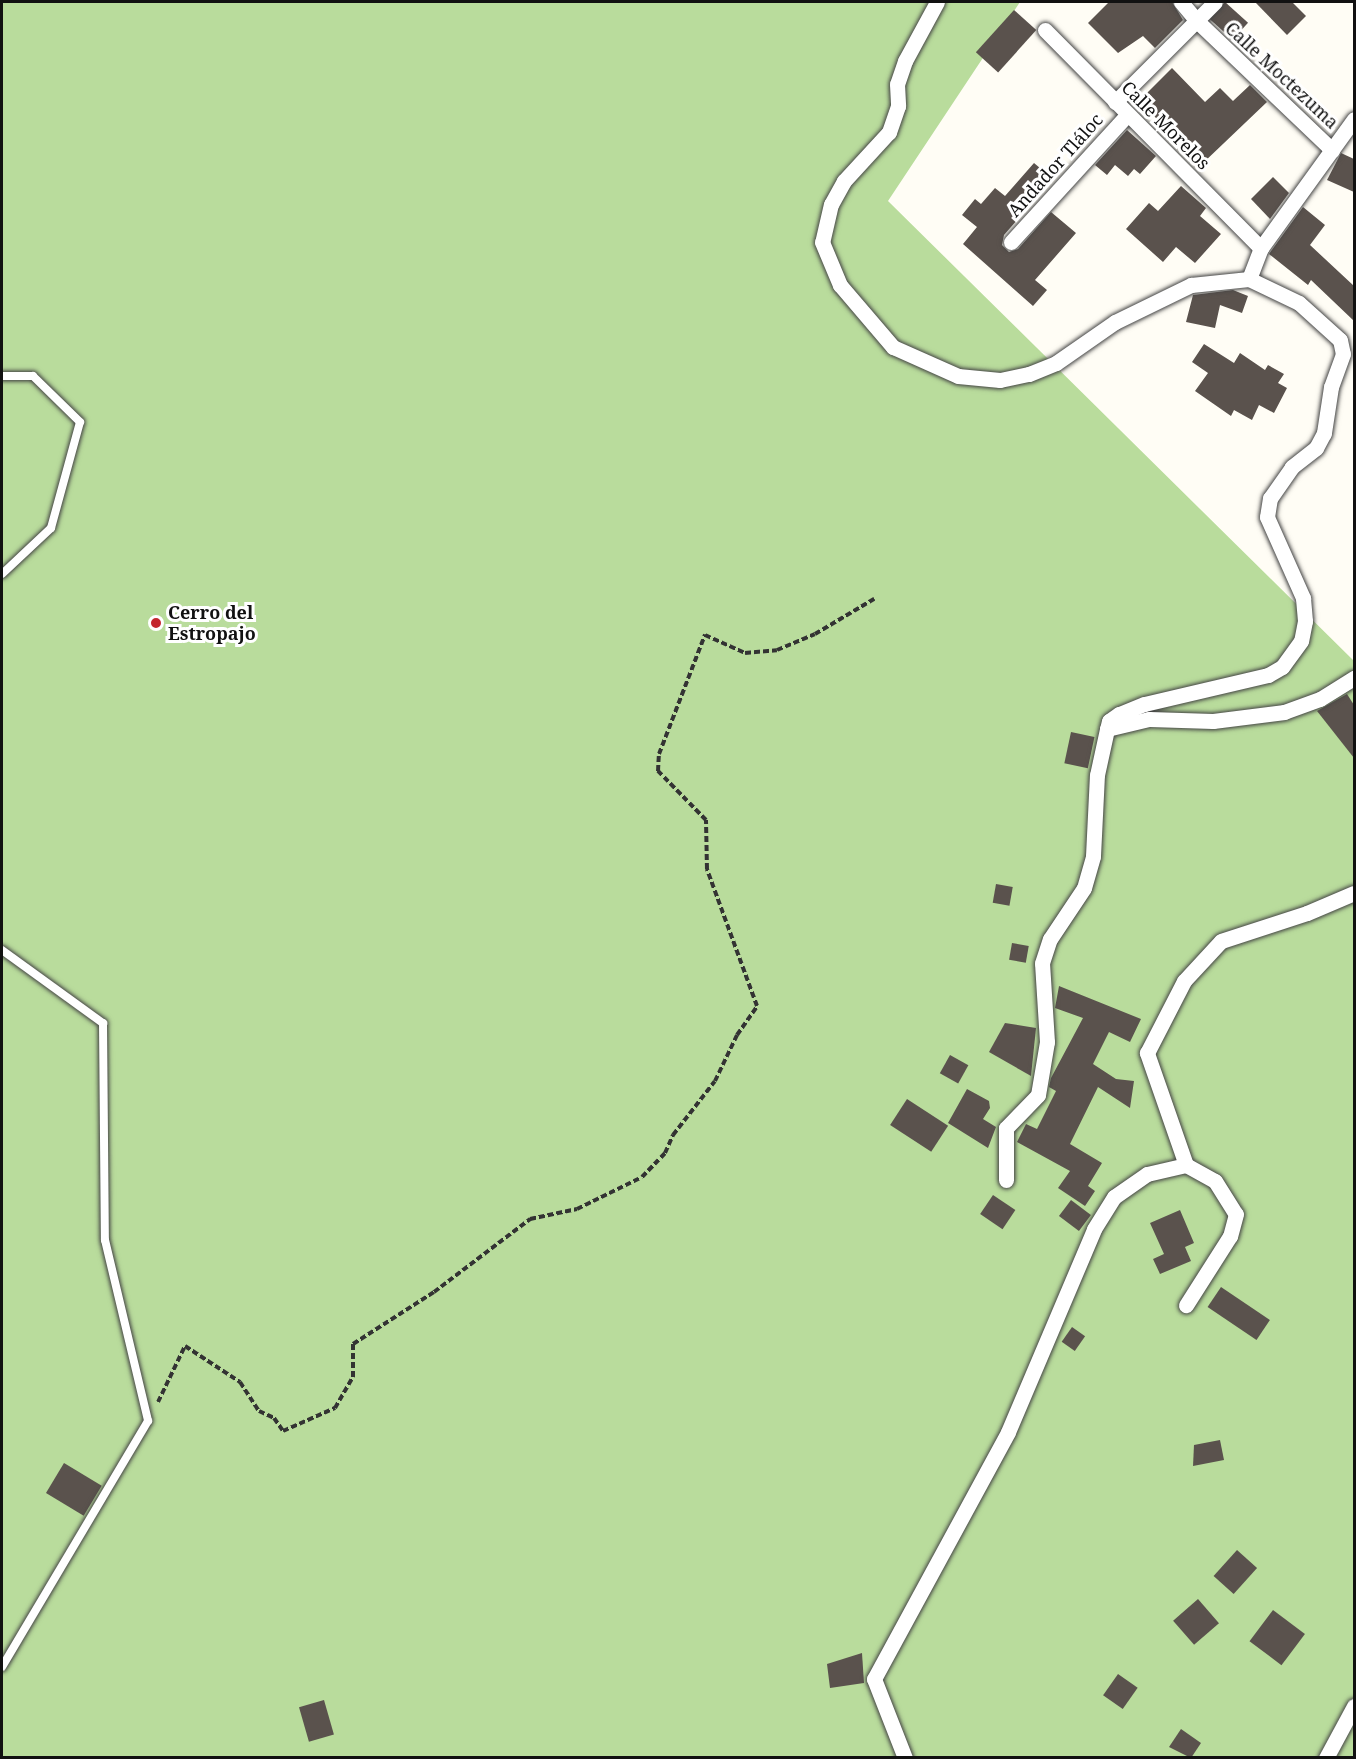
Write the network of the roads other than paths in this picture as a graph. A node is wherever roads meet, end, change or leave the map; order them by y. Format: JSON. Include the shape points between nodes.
{"nodes":[{"id":1,"x":937,"y":2,"type":"edge"},
{"id":2,"x":1181,"y":2,"type":"edge"},
{"id":3,"x":1215,"y":2,"type":"edge"},
{"id":4,"x":1197,"y":21,"type":"junction"},
{"id":5,"x":1045,"y":30,"type":"dead end"},
{"id":6,"x":1115,"y":102,"type":"junction"},
{"id":7,"x":1128,"y":115,"type":"junction"},
{"id":8,"x":1354,"y":119,"type":"edge"},
{"id":9,"x":1332,"y":150,"type":"junction"},
{"id":10,"x":1011,"y":242,"type":"dead end"},
{"id":11,"x":1261,"y":248,"type":"junction"},
{"id":12,"x":1249,"y":279,"type":"junction"},
{"id":13,"x":2,"y":376,"type":"edge"},
{"id":14,"x":2,"y":574,"type":"edge"},
{"id":15,"x":1354,"y":678,"type":"edge"},
{"id":16,"x":1107,"y":729,"type":"junction"},
{"id":17,"x":1354,"y":893,"type":"edge"},
{"id":18,"x":2,"y":950,"type":"edge"},
{"id":19,"x":1186,"y":1165,"type":"junction"},
{"id":20,"x":1006,"y":1180,"type":"dead end"},
{"id":21,"x":1186,"y":1305,"type":"dead end"},
{"id":22,"x":2,"y":1667,"type":"edge"},
{"id":23,"x":1354,"y":1706,"type":"edge"},
{"id":24,"x":905,"y":1758,"type":"edge"},
{"id":25,"x":1326,"y":1758,"type":"edge"}],
"edges":[{"from":1,"to":12,"type":"street","via":[[905,61],[897,84],[898,106],[889,132],[844,181],[831,204],[822,242],[840,285],[862,315],[894,347],[928,366],[958,376],[1000,380],[1056,363],[1115,322],[1191,285]]},
{"from":2,"to":4,"type":"street","name":"Calle Moctezuma"},
{"from":3,"to":4,"type":"street"},
{"from":4,"to":6,"type":"street"},
{"from":4,"to":9,"type":"street","name":"Calle Moctezuma"},
{"from":5,"to":6,"type":"street","name":"Calle Morelos"},
{"from":6,"to":7,"type":"street","name":"Calle Morelos"},
{"from":7,"to":10,"type":"street","name":"Andador Tláloc"},
{"from":7,"to":11,"type":"street","name":"Calle Morelos"},
{"from":8,"to":9,"type":"street"},
{"from":9,"to":11,"type":"street"},
{"from":11,"to":12,"type":"street"},
{"from":12,"to":16,"type":"street","via":[[1299,303],[1340,340],[1343,354],[1331,387],[1324,433],[1316,448],[1292,467],[1270,498],[1268,517],[1303,598],[1305,621],[1301,641],[1282,667],[1268,675],[1144,704],[1119,714],[1109,721]]},
{"from":13,"to":14,"type":"lane","via":[[33,376],[80,422],[51,528]]},
{"from":15,"to":16,"type":"street","via":[[1320,699],[1284,712],[1213,721],[1149,719]]},
{"from":16,"to":20,"type":"street","via":[[1097,775],[1093,856],[1084,888],[1050,939],[1042,963],[1047,1042],[1044,1063],[1038,1095],[1006,1128]]},
{"from":17,"to":19,"type":"street","via":[[1307,913],[1221,940],[1184,981],[1147,1053]]},
{"from":18,"to":22,"type":"lane","via":[[103,1023],[105,1240],[148,1421]]},
{"from":19,"to":21,"type":"street","via":[[1215,1181],[1236,1214],[1230,1236]]},
{"from":19,"to":24,"type":"street","via":[[1147,1174],[1114,1197],[1094,1229],[1008,1432],[874,1679]]},
{"from":23,"to":25,"type":"street"}]}
